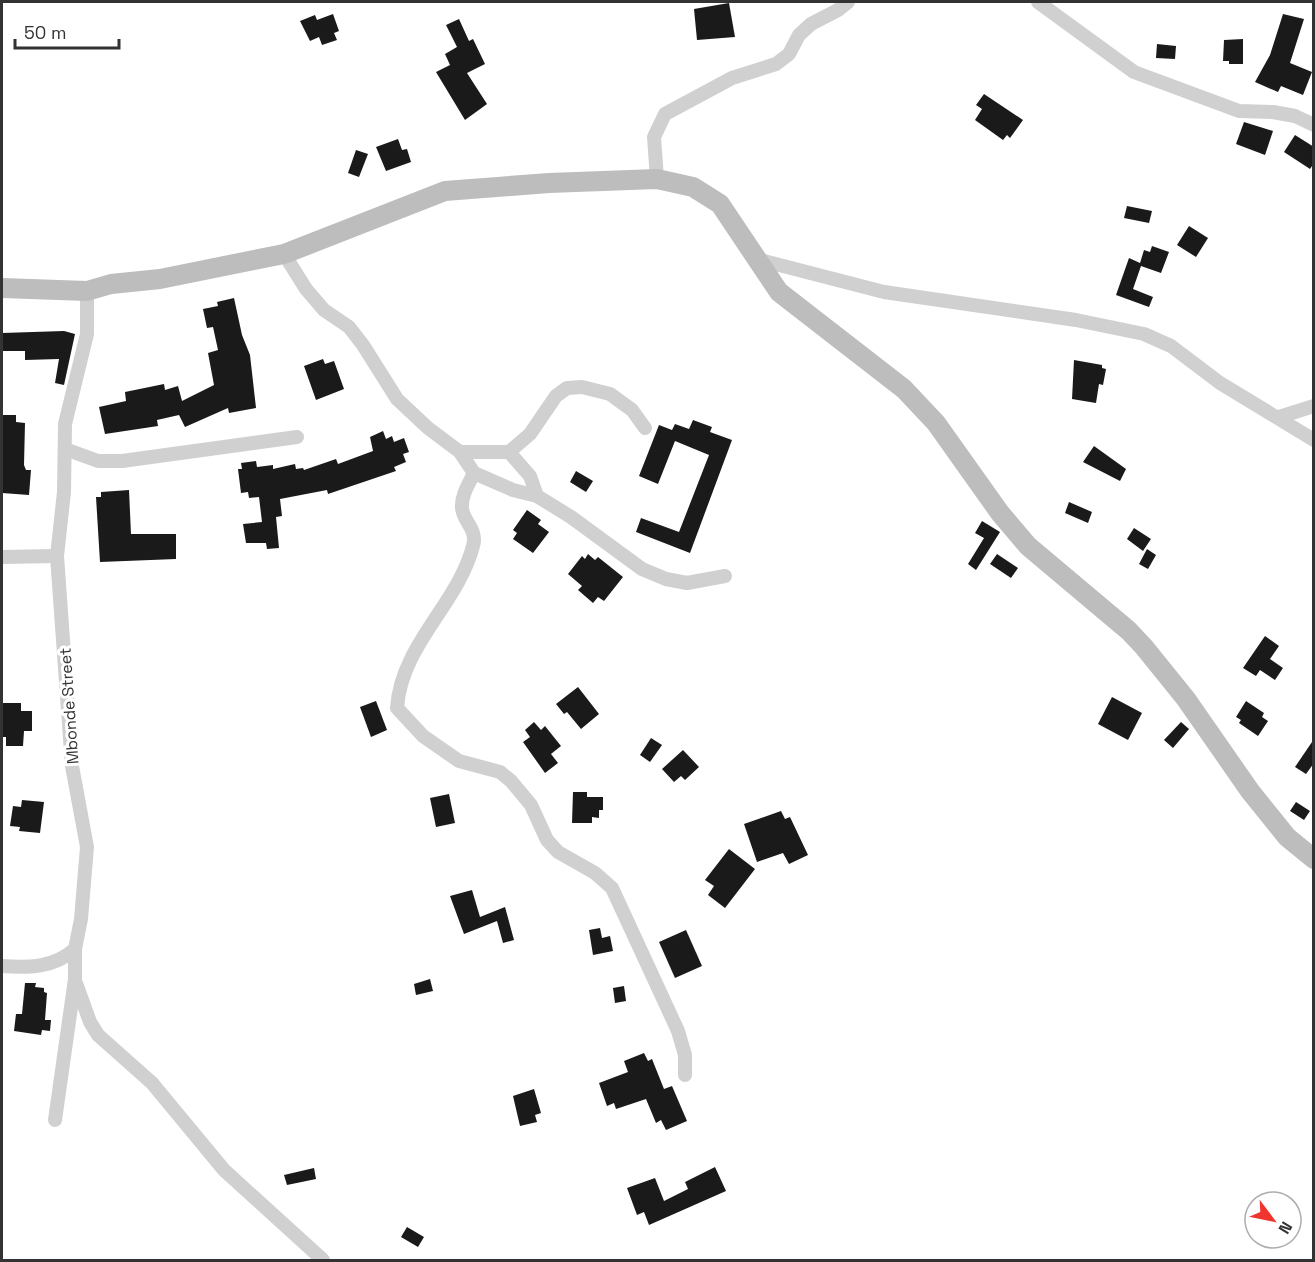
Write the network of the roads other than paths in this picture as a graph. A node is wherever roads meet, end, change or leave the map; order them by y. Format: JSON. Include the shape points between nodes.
{"nodes":[{"id":1,"x":848,"y":2,"type":"edge"},
{"id":2,"x":1038,"y":2,"type":"edge"},
{"id":3,"x":1314,"y":125,"type":"edge"},
{"id":4,"x":657,"y":179,"type":"junction"},
{"id":5,"x":284,"y":254,"type":"junction"},
{"id":6,"x":756,"y":259,"type":"junction"},
{"id":7,"x":2,"y":288,"type":"edge"},
{"id":8,"x":87,"y":291,"type":"junction"},
{"id":9,"x":1314,"y":406,"type":"edge"},
{"id":10,"x":1279,"y":417,"type":"junction"},
{"id":11,"x":645,"y":428,"type":"dead end"},
{"id":12,"x":297,"y":436,"type":"dead end"},
{"id":13,"x":1314,"y":440,"type":"edge"},
{"id":14,"x":65,"y":449,"type":"junction"},
{"id":15,"x":460,"y":452,"type":"junction"},
{"id":16,"x":509,"y":452,"type":"junction"},
{"id":17,"x":474,"y":473,"type":"junction"},
{"id":18,"x":537,"y":496,"type":"junction"},
{"id":19,"x":57,"y":556,"type":"junction"},
{"id":20,"x":2,"y":557,"type":"edge"},
{"id":21,"x":725,"y":576,"type":"dead end"},
{"id":22,"x":1314,"y":859,"type":"edge"},
{"id":23,"x":75,"y":949,"type":"junction"},
{"id":24,"x":2,"y":966,"type":"edge"},
{"id":25,"x":75,"y":979,"type":"junction"},
{"id":26,"x":685,"y":1075,"type":"dead end"},
{"id":27,"x":55,"y":1120,"type":"dead end"},
{"id":28,"x":323,"y":1260,"type":"edge"}],
"edges":[{"from":1,"to":4,"type":"street","via":[[811,24],[799,35],[789,54],[776,64],[732,78],[665,114],[654,137]]},
{"from":2,"to":3,"type":"street","via":[[1134,72],[1239,111],[1295,116]]},
{"from":4,"to":5,"type":"street","via":[[446,191]]},
{"from":4,"to":6,"type":"street","via":[[693,187],[720,204]]},
{"from":5,"to":8,"type":"street"},
{"from":5,"to":15,"type":"street","via":[[324,310],[349,327],[397,399]]},
{"from":6,"to":10,"type":"street","via":[[884,292],[1144,334],[1171,346],[1220,383]]},
{"from":6,"to":22,"type":"street","via":[[779,292],[904,389],[936,423],[1028,546],[1144,647],[1250,791],[1287,837]]},
{"from":7,"to":8,"type":"street"},
{"from":8,"to":14,"type":"street","name":"Mbonde Street","via":[[87,334],[65,424]]},
{"from":9,"to":10,"type":"street"},
{"from":10,"to":13,"type":"street"},
{"from":11,"to":16,"type":"street","via":[[632,410],[610,394],[582,387],[567,388],[556,396],[530,434]]},
{"from":12,"to":14,"type":"street","via":[[122,461],[98,461]]},
{"from":14,"to":19,"type":"street","name":"Mbonde Street"},
{"from":15,"to":16,"type":"street"},
{"from":15,"to":17,"type":"street"},
{"from":16,"to":18,"type":"street","via":[[530,476]]},
{"from":17,"to":18,"type":"street"},
{"from":17,"to":26,"type":"street","via":[[465,490],[462,509],[475,535],[474,545],[466,567],[414,653],[402,681],[397,708],[423,736],[459,760],[500,772],[511,781],[531,805],[547,840],[558,852],[595,873],[612,888],[678,1031],[686,1055]]},
{"from":18,"to":21,"type":"street","via":[[642,568],[666,579],[687,583]]},
{"from":19,"to":20,"type":"street"},
{"from":19,"to":23,"type":"street","name":"Mbonde Street","via":[[72,766],[87,847]]},
{"from":23,"to":24,"type":"street","via":[[66,957],[36,967]]},
{"from":23,"to":25,"type":"street","name":"Mbonde Street"},
{"from":25,"to":27,"type":"street","name":"Mbonde Street"},
{"from":25,"to":28,"type":"street","via":[[98,1035],[152,1083],[224,1170]]}]}
